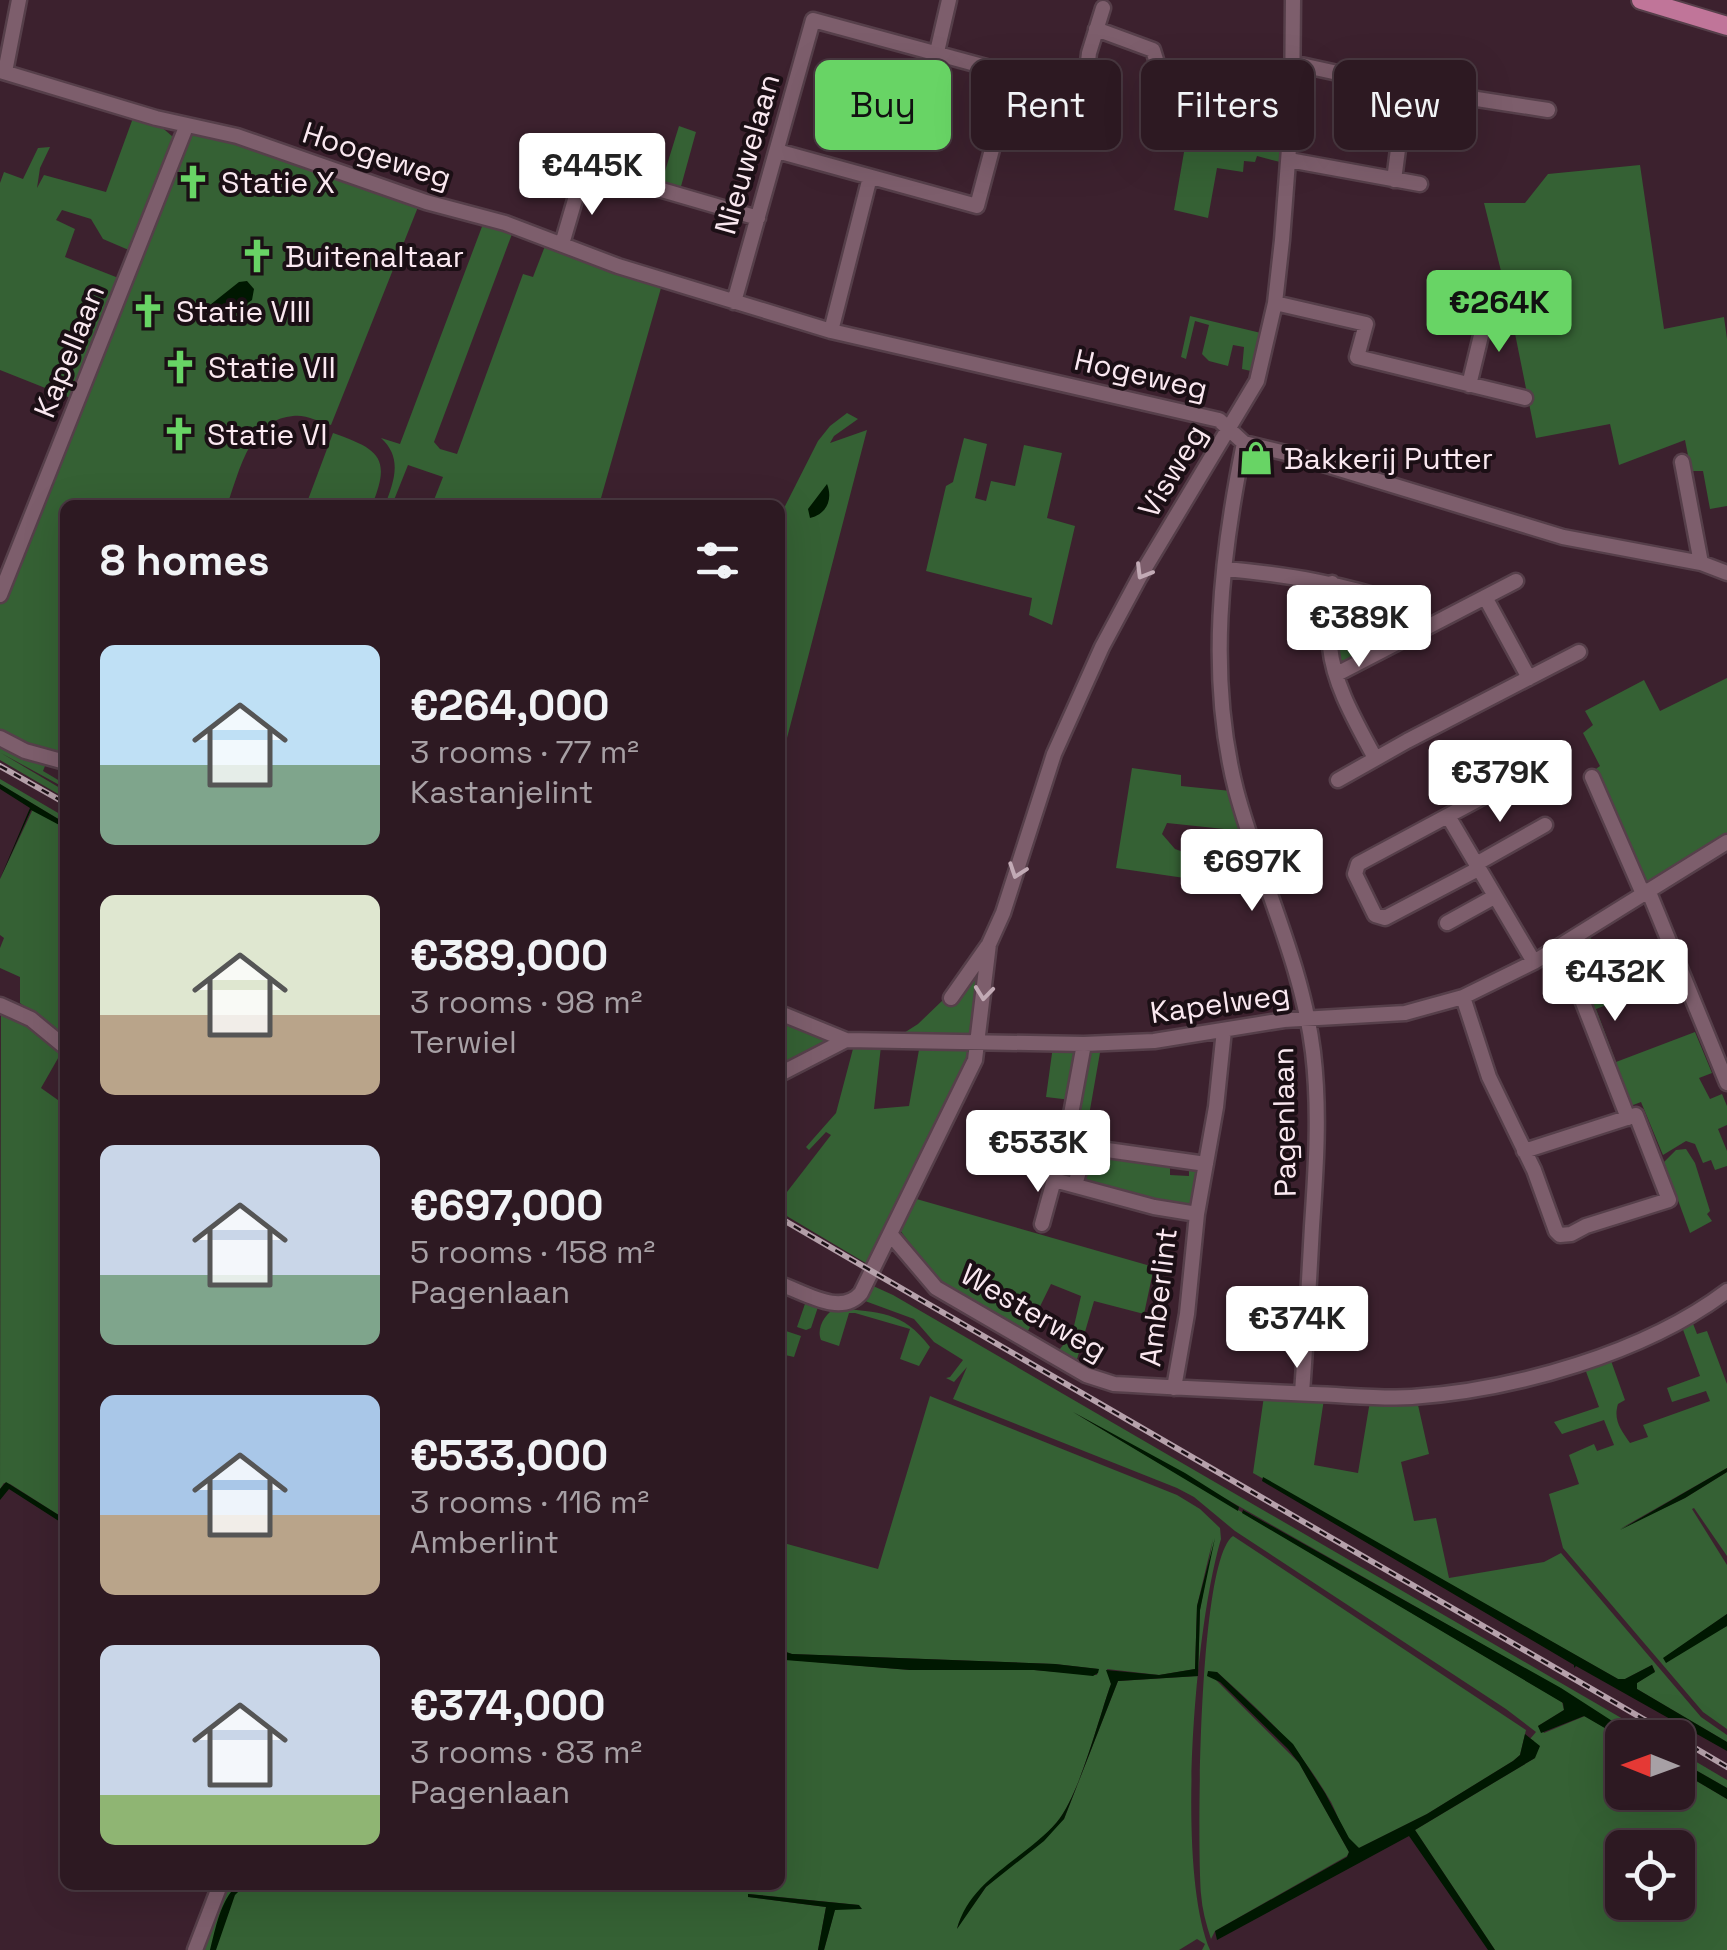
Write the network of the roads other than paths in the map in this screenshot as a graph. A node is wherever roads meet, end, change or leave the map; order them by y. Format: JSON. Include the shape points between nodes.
{"nodes":[{"id":1,"x":19,"y":0,"type":"edge"},
{"id":2,"x":949,"y":0,"type":"edge"},
{"id":3,"x":1293,"y":0,"type":"edge"},
{"id":4,"x":1641,"y":0,"type":"edge"},
{"id":5,"x":1103,"y":8,"type":"dead end"},
{"id":6,"x":1727,"y":26,"type":"edge"},
{"id":7,"x":1096,"y":29,"type":"junction"},
{"id":8,"x":937,"y":52,"type":"junction"},
{"id":9,"x":1088,"y":60,"type":"edge"},
{"id":10,"x":1156,"y":60,"type":"edge"},
{"id":11,"x":1292,"y":60,"type":"edge"},
{"id":12,"x":2,"y":71,"type":"edge"},
{"id":13,"x":1476,"y":99,"type":"edge"},
{"id":14,"x":1548,"y":110,"type":"dead end"},
{"id":15,"x":186,"y":126,"type":"junction"},
{"id":16,"x":1289,"y":150,"type":"edge"},
{"id":17,"x":1398,"y":150,"type":"edge"},
{"id":18,"x":778,"y":151,"type":"junction"},
{"id":19,"x":1289,"y":160,"type":"junction"},
{"id":20,"x":870,"y":177,"type":"junction"},
{"id":21,"x":1394,"y":180,"type":"junction"},
{"id":22,"x":1420,"y":184,"type":"dead end"},
{"id":23,"x":758,"y":218,"type":"junction"},
{"id":24,"x":562,"y":244,"type":"junction"},
{"id":25,"x":734,"y":302,"type":"junction"},
{"id":26,"x":1276,"y":303,"type":"junction"},
{"id":27,"x":1486,"y":316,"type":"dead end"},
{"id":28,"x":832,"y":331,"type":"junction"},
{"id":29,"x":1469,"y":384,"type":"junction"},
{"id":30,"x":1525,"y":398,"type":"dead end"},
{"id":31,"x":1230,"y":429,"type":"junction"},
{"id":32,"x":1244,"y":443,"type":"junction"},
{"id":33,"x":1682,"y":462,"type":"dead end"},
{"id":34,"x":1700,"y":563,"type":"junction"},
{"id":35,"x":1226,"y":568,"type":"junction"},
{"id":36,"x":1727,"y":573,"type":"edge"},
{"id":37,"x":1516,"y":581,"type":"dead end"},
{"id":38,"x":1332,"y":584,"type":"junction"},
{"id":39,"x":0,"y":595,"type":"edge"},
{"id":40,"x":1486,"y":596,"type":"junction"},
{"id":41,"x":1418,"y":632,"type":"junction"},
{"id":42,"x":1579,"y":652,"type":"dead end"},
{"id":43,"x":1337,"y":674,"type":"junction"},
{"id":44,"x":1529,"y":678,"type":"junction"},
{"id":45,"x":0,"y":738,"type":"edge"},
{"id":46,"x":1375,"y":758,"type":"junction"},
{"id":47,"x":60,"y":761,"type":"edge"},
{"id":48,"x":1592,"y":777,"type":"dead end"},
{"id":49,"x":1338,"y":780,"type":"dead end"},
{"id":50,"x":1492,"y":792,"type":"dead end"},
{"id":51,"x":1448,"y":816,"type":"junction"},
{"id":52,"x":1545,"y":826,"type":"dead end"},
{"id":53,"x":1727,"y":842,"type":"edge"},
{"id":54,"x":1477,"y":866,"type":"junction"},
{"id":55,"x":1646,"y":892,"type":"junction"},
{"id":56,"x":1494,"y":897,"type":"junction"},
{"id":57,"x":1447,"y":924,"type":"dead end"},
{"id":58,"x":989,"y":944,"type":"junction"},
{"id":59,"x":1561,"y":946,"type":"junction"},
{"id":60,"x":1534,"y":962,"type":"junction"},
{"id":61,"x":951,"y":998,"type":"dead end"},
{"id":62,"x":1462,"y":998,"type":"junction"},
{"id":63,"x":0,"y":1005,"type":"edge"},
{"id":64,"x":785,"y":1014,"type":"edge"},
{"id":65,"x":1307,"y":1018,"type":"junction"},
{"id":66,"x":1224,"y":1030,"type":"junction"},
{"id":67,"x":846,"y":1040,"type":"junction"},
{"id":68,"x":980,"y":1042,"type":"junction"},
{"id":69,"x":60,"y":1043,"type":"edge"},
{"id":70,"x":1084,"y":1044,"type":"junction"},
{"id":71,"x":785,"y":1071,"type":"edge"},
{"id":72,"x":1727,"y":1082,"type":"edge"},
{"id":73,"x":1628,"y":1118,"type":"junction"},
{"id":74,"x":1524,"y":1152,"type":"junction"},
{"id":75,"x":1206,"y":1164,"type":"junction"},
{"id":76,"x":1054,"y":1180,"type":"junction"},
{"id":77,"x":1074,"y":1185,"type":"junction"},
{"id":78,"x":1196,"y":1214,"type":"junction"},
{"id":79,"x":1042,"y":1224,"type":"dead end"},
{"id":80,"x":890,"y":1235,"type":"junction"},
{"id":81,"x":785,"y":1286,"type":"edge"},
{"id":82,"x":1727,"y":1291,"type":"edge"},
{"id":83,"x":1174,"y":1388,"type":"junction"},
{"id":84,"x":1302,"y":1394,"type":"junction"},
{"id":85,"x":218,"y":1890,"type":"edge"},
{"id":86,"x":194,"y":1950,"type":"edge"}],
"edges":[{"from":1,"to":12,"type":"street"},
{"from":2,"to":8,"type":"street"},
{"from":3,"to":11,"type":"street","name":"Visweg"},
{"from":4,"to":6,"type":"main road"},
{"from":5,"to":7,"type":"street"},
{"from":7,"to":9,"type":"street"},
{"from":7,"to":10,"type":"street","via":[[1153,50]]},
{"from":8,"to":18,"type":"street","name":"Nieuwelaan","via":[[813,20]]},
{"from":8,"to":20,"type":"street","via":[[1012,74],[977,206]]},
{"from":12,"to":15,"type":"street","name":"Hoogeweg"},
{"from":13,"to":14,"type":"street"},
{"from":15,"to":24,"type":"street","name":"Hoogeweg","via":[[237,136]]},
{"from":15,"to":39,"type":"street","name":"Kapellaan"},
{"from":16,"to":19,"type":"street","name":"Visweg"},
{"from":17,"to":21,"type":"street"},
{"from":18,"to":20,"type":"street"},
{"from":18,"to":23,"type":"street","name":"Nieuwelaan"},
{"from":19,"to":21,"type":"street"},
{"from":19,"to":26,"type":"street","name":"Visweg"},
{"from":20,"to":28,"type":"street"},
{"from":21,"to":22,"type":"street"},
{"from":23,"to":24,"type":"street","via":[[593,170],[586,172]]},
{"from":23,"to":25,"type":"street","name":"Nieuwelaan"},
{"from":24,"to":25,"type":"street","name":"Hoogeweg"},
{"from":25,"to":28,"type":"street","name":"Hogeweg"},
{"from":26,"to":29,"type":"street","via":[[1366,324],[1357,357]]},
{"from":26,"to":31,"type":"street","name":"Visweg","via":[[1256,381]]},
{"from":27,"to":29,"type":"street"},
{"from":28,"to":31,"type":"street","name":"Hogeweg","via":[[1219,420]]},
{"from":29,"to":30,"type":"street"},
{"from":31,"to":32,"type":"street","name":"Hogeweg"},
{"from":31,"to":58,"type":"street","name":"Visweg","one_way":true,"via":[[1139,578],[1063,731]]},
{"from":32,"to":34,"type":"street","via":[[1564,538]]},
{"from":32,"to":35,"type":"street","name":"Pagenlaan"},
{"from":33,"to":34,"type":"street"},
{"from":34,"to":36,"type":"street"},
{"from":35,"to":38,"type":"street"},
{"from":35,"to":65,"type":"street","name":"Pagenlaan","via":[[1219,680],[1228,749]]},
{"from":37,"to":40,"type":"street"},
{"from":38,"to":41,"type":"street","via":[[1405,605]]},
{"from":38,"to":43,"type":"street","via":[[1330,649]]},
{"from":40,"to":41,"type":"street"},
{"from":40,"to":44,"type":"street"},
{"from":41,"to":43,"type":"street"},
{"from":42,"to":44,"type":"street"},
{"from":43,"to":46,"type":"street"},
{"from":44,"to":46,"type":"street"},
{"from":45,"to":47,"type":"street"},
{"from":46,"to":49,"type":"street"},
{"from":48,"to":55,"type":"street"},
{"from":50,"to":51,"type":"street"},
{"from":51,"to":54,"type":"street"},
{"from":51,"to":54,"type":"street","via":[[1358,864],[1354,874],[1375,915],[1385,918]]},
{"from":52,"to":54,"type":"street"},
{"from":53,"to":55,"type":"street","name":"Kapelweg"},
{"from":54,"to":56,"type":"street"},
{"from":55,"to":59,"type":"street","name":"Kapelweg"},
{"from":55,"to":72,"type":"street"},
{"from":56,"to":57,"type":"street"},
{"from":56,"to":60,"type":"street"},
{"from":58,"to":61,"type":"street","name":"Visweg"},
{"from":58,"to":68,"type":"street","name":"Visweg","one_way":true},
{"from":59,"to":60,"type":"street","name":"Kapelweg"},
{"from":59,"to":73,"type":"street"},
{"from":60,"to":62,"type":"street","name":"Kapelweg"},
{"from":62,"to":65,"type":"street","name":"Kapelweg","via":[[1405,1013]]},
{"from":62,"to":74,"type":"street","via":[[1488,1077]]},
{"from":63,"to":69,"type":"street","via":[[32,1019]]},
{"from":64,"to":67,"type":"street","name":"Kapelweg"},
{"from":65,"to":66,"type":"street","name":"Kapelweg"},
{"from":65,"to":84,"type":"street","name":"Pagenlaan","via":[[1318,1134]]},
{"from":66,"to":70,"type":"street","name":"Kapelweg"},
{"from":66,"to":75,"type":"street","name":"Amberlint"},
{"from":67,"to":68,"type":"street","name":"Kapelweg"},
{"from":67,"to":71,"type":"street"},
{"from":68,"to":70,"type":"street","name":"Kapelweg"},
{"from":68,"to":80,"type":"street","name":"Visweg"},
{"from":70,"to":76,"type":"street"},
{"from":73,"to":74,"type":"street"},
{"from":73,"to":74,"type":"street","via":[[1636,1115],[1670,1200],[1571,1234],[1556,1232]]},
{"from":75,"to":77,"type":"street","via":[[1086,1147]]},
{"from":75,"to":78,"type":"street","name":"Amberlint"},
{"from":76,"to":77,"type":"street","name":"Amberlint"},
{"from":76,"to":79,"type":"street"},
{"from":77,"to":78,"type":"street","name":"Amberlint"},
{"from":78,"to":83,"type":"street","name":"Amberlint"},
{"from":80,"to":81,"type":"street","via":[[854,1301],[834,1304]]},
{"from":80,"to":83,"type":"street","name":"Westerweg","via":[[936,1288],[1086,1375],[1107,1384]]},
{"from":82,"to":84,"type":"street","name":"Westerweg","via":[[1660,1334],[1513,1380],[1408,1398]]},
{"from":83,"to":84,"type":"street","name":"Westerweg"},
{"from":85,"to":86,"type":"street"}]}
